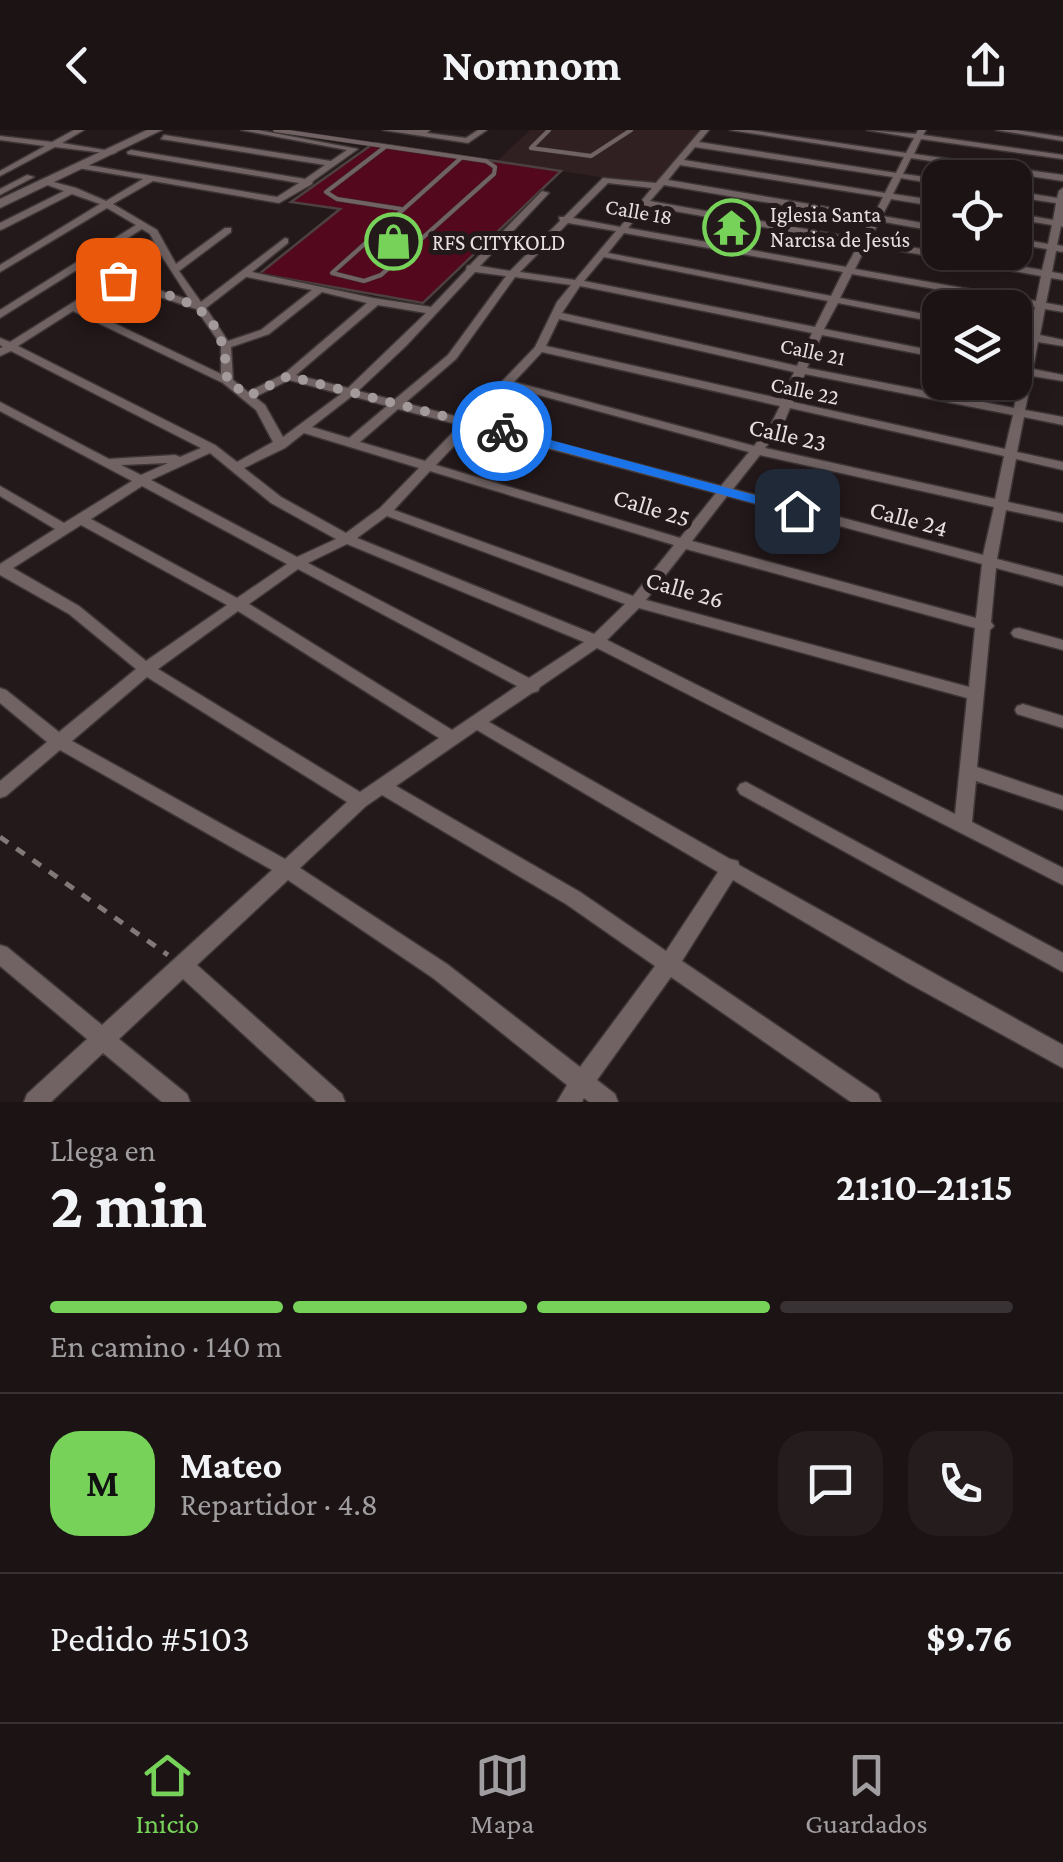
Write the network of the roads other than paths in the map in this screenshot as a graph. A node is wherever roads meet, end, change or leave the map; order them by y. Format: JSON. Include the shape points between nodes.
{"nodes":[{"id":1,"x":31,"y":130,"type":"edge"},
{"id":2,"x":80,"y":130,"type":"edge"},
{"id":3,"x":136,"y":130,"type":"edge"},
{"id":4,"x":245,"y":130,"type":"edge"},
{"id":5,"x":275,"y":130,"type":"edge"},
{"id":6,"x":386,"y":130,"type":"edge"},
{"id":7,"x":482,"y":130,"type":"edge"},
{"id":8,"x":549,"y":130,"type":"edge"},
{"id":9,"x":631,"y":130,"type":"edge"},
{"id":10,"x":705,"y":130,"type":"edge"},
{"id":11,"x":734,"y":130,"type":"edge"},
{"id":12,"x":872,"y":130,"type":"edge"},
{"id":13,"x":1000,"y":130,"type":"edge"},
{"id":14,"x":423,"y":132,"type":"edge"},
{"id":15,"x":160,"y":133,"type":"edge"},
{"id":16,"x":920,"y":133,"type":"edge"},
{"id":17,"x":0,"y":138,"type":"edge"},
{"id":18,"x":1063,"y":139,"type":"edge"},
{"id":19,"x":12,"y":140,"type":"junction"},
{"id":20,"x":54,"y":144,"type":"junction"},
{"id":21,"x":694,"y":144,"type":"junction"},
{"id":22,"x":0,"y":146,"type":"edge"},
{"id":23,"x":385,"y":147,"type":"junction"},
{"id":24,"x":95,"y":150,"type":"junction"},
{"id":25,"x":113,"y":152,"type":"junction"},
{"id":26,"x":132,"y":152,"type":"dead end"},
{"id":27,"x":910,"y":156,"type":"junction"},
{"id":28,"x":1063,"y":157,"type":"edge"},
{"id":29,"x":461,"y":158,"type":"junction"},
{"id":30,"x":679,"y":162,"type":"junction"},
{"id":31,"x":332,"y":164,"type":"junction"},
{"id":32,"x":81,"y":166,"type":"junction"},
{"id":33,"x":0,"y":174,"type":"edge"},
{"id":34,"x":900,"y":176,"type":"junction"},
{"id":35,"x":30,"y":177,"type":"junction"},
{"id":36,"x":152,"y":177,"type":"junction"},
{"id":37,"x":1063,"y":178,"type":"edge"},
{"id":38,"x":922,"y":179,"type":"edge"},
{"id":39,"x":45,"y":180,"type":"junction"},
{"id":40,"x":309,"y":182,"type":"junction"},
{"id":41,"x":660,"y":184,"type":"junction"},
{"id":42,"x":73,"y":190,"type":"junction"},
{"id":43,"x":545,"y":193,"type":"dead end"},
{"id":44,"x":1,"y":194,"type":"edge"},
{"id":45,"x":1032,"y":195,"type":"edge"},
{"id":46,"x":890,"y":196,"type":"junction"},
{"id":47,"x":1062,"y":198,"type":"edge"},
{"id":48,"x":922,"y":201,"type":"edge"},
{"id":49,"x":644,"y":203,"type":"junction"},
{"id":50,"x":107,"y":204,"type":"junction"},
{"id":51,"x":401,"y":209,"type":"junction"},
{"id":52,"x":879,"y":218,"type":"junction"},
{"id":53,"x":562,"y":219,"type":"junction"},
{"id":54,"x":1032,"y":219,"type":"edge"},
{"id":55,"x":143,"y":224,"type":"junction"},
{"id":56,"x":1060,"y":224,"type":"edge"},
{"id":57,"x":922,"y":225,"type":"edge"},
{"id":58,"x":776,"y":226,"type":"junction"},
{"id":59,"x":0,"y":227,"type":"edge"},
{"id":60,"x":623,"y":228,"type":"junction"},
{"id":61,"x":228,"y":230,"type":"dead end"},
{"id":62,"x":284,"y":242,"type":"dead end"},
{"id":63,"x":866,"y":242,"type":"junction"},
{"id":64,"x":1032,"y":244,"type":"edge"},
{"id":65,"x":1057,"y":248,"type":"edge"},
{"id":66,"x":163,"y":250,"type":"junction"},
{"id":67,"x":602,"y":254,"type":"junction"},
{"id":68,"x":759,"y":254,"type":"junction"},
{"id":69,"x":470,"y":268,"type":"junction"},
{"id":70,"x":0,"y":269,"type":"edge"},
{"id":71,"x":174,"y":270,"type":"junction"},
{"id":72,"x":850,"y":270,"type":"junction"},
{"id":73,"x":513,"y":272,"type":"junction"},
{"id":74,"x":246,"y":274,"type":"junction"},
{"id":75,"x":1046,"y":274,"type":"junction"},
{"id":76,"x":1063,"y":277,"type":"edge"},
{"id":77,"x":118,"y":280,"type":"junction"},
{"id":78,"x":578,"y":282,"type":"junction"},
{"id":79,"x":320,"y":289,"type":"junction"},
{"id":80,"x":834,"y":300,"type":"junction"},
{"id":81,"x":372,"y":301,"type":"junction"},
{"id":82,"x":1040,"y":305,"type":"junction"},
{"id":83,"x":201,"y":307,"type":"junction"},
{"id":84,"x":75,"y":308,"type":"junction"},
{"id":85,"x":1063,"y":310,"type":"edge"},
{"id":86,"x":434,"y":311,"type":"junction"},
{"id":87,"x":556,"y":314,"type":"junction"},
{"id":88,"x":0,"y":315,"type":"edge"},
{"id":89,"x":922,"y":317,"type":"edge"},
{"id":90,"x":817,"y":333,"type":"junction"},
{"id":91,"x":1034,"y":337,"type":"junction"},
{"id":92,"x":1032,"y":342,"type":"edge"},
{"id":93,"x":1063,"y":343,"type":"edge"},
{"id":94,"x":7,"y":344,"type":"edge"},
{"id":95,"x":226,"y":345,"type":"junction"},
{"id":96,"x":540,"y":348,"type":"junction"},
{"id":97,"x":922,"y":352,"type":"edge"},
{"id":98,"x":0,"y":354,"type":"edge"},
{"id":99,"x":801,"y":370,"type":"junction"},
{"id":100,"x":1032,"y":372,"type":"edge"},
{"id":101,"x":288,"y":376,"type":"junction"},
{"id":102,"x":1063,"y":378,"type":"edge"},
{"id":103,"x":227,"y":381,"type":"junction"},
{"id":104,"x":506,"y":383,"type":"junction"},
{"id":105,"x":355,"y":392,"type":"junction"},
{"id":106,"x":249,"y":396,"type":"junction"},
{"id":107,"x":1020,"y":400,"type":"edge"},
{"id":108,"x":0,"y":406,"type":"edge"},
{"id":109,"x":395,"y":406,"type":"junction"},
{"id":110,"x":784,"y":407,"type":"junction"},
{"id":111,"x":1019,"y":412,"type":"junction"},
{"id":112,"x":1063,"y":420,"type":"edge"},
{"id":113,"x":469,"y":422,"type":"junction"},
{"id":114,"x":305,"y":429,"type":"junction"},
{"id":115,"x":352,"y":442,"type":"junction"},
{"id":116,"x":282,"y":444,"type":"junction"},
{"id":117,"x":210,"y":448,"type":"junction"},
{"id":118,"x":755,"y":450,"type":"junction"},
{"id":119,"x":1011,"y":454,"type":"junction"},
{"id":120,"x":179,"y":459,"type":"junction"},
{"id":121,"x":104,"y":460,"type":"junction"},
{"id":122,"x":428,"y":466,"type":"junction"},
{"id":123,"x":1063,"y":466,"type":"edge"},
{"id":124,"x":236,"y":468,"type":"junction"},
{"id":125,"x":144,"y":479,"type":"junction"},
{"id":126,"x":0,"y":490,"type":"edge"},
{"id":127,"x":720,"y":490,"type":"junction"},
{"id":128,"x":1001,"y":504,"type":"junction"},
{"id":129,"x":385,"y":511,"type":"junction"},
{"id":130,"x":1063,"y":518,"type":"edge"},
{"id":131,"x":83,"y":520,"type":"junction"},
{"id":132,"x":66,"y":530,"type":"junction"},
{"id":133,"x":347,"y":538,"type":"junction"},
{"id":134,"x":681,"y":542,"type":"junction"},
{"id":135,"x":300,"y":561,"type":"junction"},
{"id":136,"x":990,"y":563,"type":"junction"},
{"id":137,"x":1,"y":569,"type":"edge"},
{"id":138,"x":1063,"y":580,"type":"edge"},
{"id":139,"x":636,"y":602,"type":"junction"},
{"id":140,"x":239,"y":604,"type":"junction"},
{"id":141,"x":986,"y":626,"type":"junction"},
{"id":142,"x":1019,"y":633,"type":"dead end"},
{"id":143,"x":596,"y":641,"type":"junction"},
{"id":144,"x":1063,"y":645,"type":"edge"},
{"id":145,"x":146,"y":668,"type":"junction"},
{"id":146,"x":532,"y":686,"type":"junction"},
{"id":147,"x":0,"y":694,"type":"edge"},
{"id":148,"x":977,"y":695,"type":"junction"},
{"id":149,"x":1023,"y":710,"type":"dead end"},
{"id":150,"x":1063,"y":722,"type":"edge"},
{"id":151,"x":480,"y":724,"type":"junction"},
{"id":152,"x":452,"y":738,"type":"junction"},
{"id":153,"x":58,"y":741,"type":"junction"},
{"id":154,"x":967,"y":771,"type":"junction"},
{"id":155,"x":381,"y":786,"type":"junction"},
{"id":156,"x":746,"y":790,"type":"dead end"},
{"id":157,"x":0,"y":791,"type":"edge"},
{"id":158,"x":360,"y":801,"type":"junction"},
{"id":159,"x":1063,"y":803,"type":"edge"},
{"id":160,"x":963,"y":823,"type":"junction"},
{"id":161,"x":731,"y":867,"type":"junction"},
{"id":162,"x":286,"y":868,"type":"junction"},
{"id":163,"x":1063,"y":877,"type":"edge"},
{"id":164,"x":0,"y":954,"type":"edge"},
{"id":165,"x":1063,"y":963,"type":"edge"},
{"id":166,"x":670,"y":964,"type":"junction"},
{"id":167,"x":184,"y":966,"type":"junction"},
{"id":168,"x":102,"y":1040,"type":"junction"},
{"id":169,"x":1063,"y":1057,"type":"edge"},
{"id":170,"x":581,"y":1083,"type":"junction"},
{"id":171,"x":36,"y":1102,"type":"edge"},
{"id":172,"x":179,"y":1102,"type":"edge"},
{"id":173,"x":334,"y":1102,"type":"edge"},
{"id":174,"x":568,"y":1102,"type":"edge"},
{"id":175,"x":607,"y":1102,"type":"edge"},
{"id":176,"x":870,"y":1102,"type":"edge"}],
"edges":[{"from":1,"to":19,"type":"street"},
{"from":2,"to":20,"type":"street"},
{"from":3,"to":24,"type":"street"},
{"from":4,"to":31,"type":"street","via":[[354,149]]},
{"from":5,"to":23,"type":"lane"},
{"from":6,"to":14,"type":"street"},
{"from":7,"to":14,"type":"street","via":[[468,140]]},
{"from":8,"to":9,"type":"lane","via":[[531,148],[591,156]]},
{"from":10,"to":21,"type":"street"},
{"from":11,"to":27,"type":"street"},
{"from":12,"to":16,"type":"street"},
{"from":13,"to":18,"type":"street"},
{"from":15,"to":25,"type":"street"},
{"from":15,"to":31,"type":"street"},
{"from":16,"to":27,"type":"street"},
{"from":16,"to":28,"type":"street"},
{"from":17,"to":19,"type":"street"},
{"from":19,"to":20,"type":"street"},
{"from":19,"to":22,"type":"street"},
{"from":20,"to":24,"type":"street"},
{"from":20,"to":33,"type":"street"},
{"from":21,"to":30,"type":"street"},
{"from":21,"to":34,"type":"street"},
{"from":23,"to":29,"type":"lane"},
{"from":23,"to":51,"type":"lane","via":[[326,192]]},
{"from":24,"to":25,"type":"street"},
{"from":24,"to":35,"type":"street"},
{"from":25,"to":32,"type":"street"},
{"from":26,"to":40,"type":"street"},
{"from":27,"to":34,"type":"street"},
{"from":27,"to":37,"type":"street"},
{"from":29,"to":51,"type":"lane"},
{"from":29,"to":51,"type":"lane","via":[[486,162],[494,174],[381,275],[364,281],[333,275]]},
{"from":30,"to":41,"type":"street"},
{"from":30,"to":46,"type":"street"},
{"from":31,"to":40,"type":"street"},
{"from":32,"to":36,"type":"street"},
{"from":32,"to":39,"type":"street"},
{"from":34,"to":38,"type":"street"},
{"from":34,"to":46,"type":"street"},
{"from":35,"to":39,"type":"street"},
{"from":35,"to":44,"type":"street"},
{"from":36,"to":40,"type":"street","via":[[278,200]]},
{"from":36,"to":50,"type":"street"},
{"from":39,"to":42,"type":"street"},
{"from":39,"to":44,"type":"street"},
{"from":41,"to":49,"type":"street"},
{"from":41,"to":52,"type":"street"},
{"from":41,"to":53,"type":"street","via":[[606,180]]},
{"from":42,"to":50,"type":"street"},
{"from":42,"to":59,"type":"street"},
{"from":43,"to":69,"type":"street"},
{"from":45,"to":47,"type":"street"},
{"from":46,"to":48,"type":"street"},
{"from":46,"to":52,"type":"street"},
{"from":47,"to":56,"type":"street"},
{"from":49,"to":58,"type":"street"},
{"from":49,"to":60,"type":"street"},
{"from":50,"to":55,"type":"street"},
{"from":50,"to":70,"type":"street"},
{"from":52,"to":57,"type":"street"},
{"from":52,"to":63,"type":"street"},
{"from":53,"to":60,"type":"street","name":"Calle 18"},
{"from":53,"to":73,"type":"street"},
{"from":54,"to":56,"type":"street"},
{"from":55,"to":66,"type":"street"},
{"from":55,"to":88,"type":"street"},
{"from":56,"to":65,"type":"street"},
{"from":58,"to":63,"type":"street"},
{"from":58,"to":68,"type":"street"},
{"from":60,"to":67,"type":"street"},
{"from":60,"to":68,"type":"street","name":"Calle 18"},
{"from":61,"to":71,"type":"street"},
{"from":62,"to":74,"type":"street"},
{"from":63,"to":72,"type":"street"},
{"from":63,"to":75,"type":"street"},
{"from":64,"to":65,"type":"street"},
{"from":65,"to":75,"type":"street"},
{"from":66,"to":71,"type":"street"},
{"from":66,"to":77,"type":"street"},
{"from":67,"to":78,"type":"street"},
{"from":67,"to":80,"type":"street"},
{"from":68,"to":72,"type":"street","name":"Calle 18"},
{"from":69,"to":73,"type":"street"},
{"from":69,"to":86,"type":"street"},
{"from":71,"to":83,"type":"street"},
{"from":72,"to":80,"type":"street"},
{"from":72,"to":82,"type":"street","name":"Calle 18"},
{"from":73,"to":78,"type":"street"},
{"from":73,"to":109,"type":"street","via":[[452,356]]},
{"from":74,"to":79,"type":"street"},
{"from":74,"to":83,"type":"street"},
{"from":75,"to":76,"type":"street"},
{"from":75,"to":82,"type":"street"},
{"from":77,"to":83,"type":"street"},
{"from":77,"to":84,"type":"street"},
{"from":78,"to":87,"type":"street"},
{"from":78,"to":90,"type":"street"},
{"from":79,"to":81,"type":"street"},
{"from":79,"to":95,"type":"street","via":[[265,332]]},
{"from":80,"to":89,"type":"street"},
{"from":80,"to":90,"type":"street"},
{"from":81,"to":86,"type":"street"},
{"from":81,"to":101,"type":"street"},
{"from":82,"to":85,"type":"street","name":"Calle 18"},
{"from":82,"to":91,"type":"street"},
{"from":83,"to":95,"type":"street"},
{"from":84,"to":94,"type":"street"},
{"from":84,"to":103,"type":"street"},
{"from":86,"to":105,"type":"street"},
{"from":87,"to":96,"type":"street"},
{"from":87,"to":99,"type":"street","name":"Calle 21"},
{"from":90,"to":97,"type":"street"},
{"from":90,"to":99,"type":"street"},
{"from":91,"to":92,"type":"street"},
{"from":91,"to":93,"type":"street"},
{"from":94,"to":98,"type":"street"},
{"from":94,"to":117,"type":"street"},
{"from":95,"to":103,"type":"street"},
{"from":96,"to":104,"type":"street"},
{"from":96,"to":110,"type":"street","name":"Calle 22"},
{"from":99,"to":110,"type":"street"},
{"from":99,"to":111,"type":"street","name":"Calle 21"},
{"from":100,"to":102,"type":"street"},
{"from":101,"to":105,"type":"street","name":"Calle 24"},
{"from":101,"to":106,"type":"street"},
{"from":103,"to":106,"type":"street"},
{"from":104,"to":113,"type":"street"},
{"from":104,"to":118,"type":"street","name":"Calle 23"},
{"from":105,"to":109,"type":"street","name":"Calle 24"},
{"from":105,"to":114,"type":"street"},
{"from":106,"to":116,"type":"street"},
{"from":107,"to":111,"type":"street"},
{"from":108,"to":121,"type":"street"},
{"from":109,"to":113,"type":"street","name":"Calle 24"},
{"from":109,"to":115,"type":"street"},
{"from":110,"to":118,"type":"street"},
{"from":110,"to":119,"type":"street","name":"Calle 22"},
{"from":111,"to":112,"type":"street","name":"Calle 21"},
{"from":111,"to":119,"type":"street"},
{"from":113,"to":122,"type":"street"},
{"from":113,"to":127,"type":"street","name":"Calle 24"},
{"from":114,"to":115,"type":"street","name":"Calle 25"},
{"from":114,"to":116,"type":"street"},
{"from":115,"to":122,"type":"street","name":"Calle 25"},
{"from":116,"to":124,"type":"street"},
{"from":117,"to":120,"type":"street"},
{"from":117,"to":124,"type":"street"},
{"from":118,"to":127,"type":"street"},
{"from":118,"to":128,"type":"street","name":"Calle 23"},
{"from":119,"to":123,"type":"street","name":"Calle 22"},
{"from":119,"to":128,"type":"street"},
{"from":120,"to":121,"type":"street"},
{"from":120,"to":125,"type":"street"},
{"from":121,"to":125,"type":"street"},
{"from":122,"to":129,"type":"street"},
{"from":122,"to":134,"type":"street","name":"Calle 25"},
{"from":124,"to":133,"type":"street","via":[[276,500]]},
{"from":125,"to":131,"type":"street"},
{"from":125,"to":135,"type":"street"},
{"from":126,"to":132,"type":"street"},
{"from":127,"to":134,"type":"street"},
{"from":127,"to":136,"type":"street","name":"Calle 24"},
{"from":128,"to":130,"type":"street","name":"Calle 23"},
{"from":128,"to":136,"type":"street"},
{"from":129,"to":133,"type":"street"},
{"from":129,"to":139,"type":"street","name":"Calle 26"},
{"from":131,"to":132,"type":"street"},
{"from":131,"to":140,"type":"street"},
{"from":132,"to":137,"type":"street"},
{"from":133,"to":135,"type":"street"},
{"from":133,"to":143,"type":"street"},
{"from":134,"to":139,"type":"street"},
{"from":134,"to":141,"type":"street","name":"Calle 25"},
{"from":135,"to":140,"type":"street"},
{"from":135,"to":146,"type":"street"},
{"from":136,"to":138,"type":"street","name":"Calle 24"},
{"from":136,"to":141,"type":"street"},
{"from":137,"to":145,"type":"street","via":[[74,610]]},
{"from":139,"to":143,"type":"street"},
{"from":139,"to":148,"type":"street","name":"Calle 26"},
{"from":140,"to":145,"type":"street"},
{"from":140,"to":152,"type":"street"},
{"from":141,"to":148,"type":"street"},
{"from":142,"to":144,"type":"street"},
{"from":143,"to":146,"type":"street"},
{"from":143,"to":160,"type":"street"},
{"from":145,"to":153,"type":"street"},
{"from":145,"to":158,"type":"street"},
{"from":146,"to":151,"type":"street"},
{"from":147,"to":153,"type":"street"},
{"from":148,"to":154,"type":"street"},
{"from":149,"to":150,"type":"street"},
{"from":151,"to":152,"type":"street"},
{"from":151,"to":161,"type":"street"},
{"from":152,"to":155,"type":"street"},
{"from":153,"to":157,"type":"street"},
{"from":153,"to":162,"type":"street"},
{"from":154,"to":159,"type":"street"},
{"from":154,"to":160,"type":"street"},
{"from":155,"to":158,"type":"street"},
{"from":155,"to":166,"type":"street","via":[[573,898]]},
{"from":156,"to":165,"type":"street"},
{"from":158,"to":162,"type":"street"},
{"from":160,"to":163,"type":"street"},
{"from":161,"to":166,"type":"street"},
{"from":161,"to":169,"type":"street","via":[[869,953]]},
{"from":162,"to":167,"type":"street"},
{"from":162,"to":170,"type":"street","via":[[440,972]]},
{"from":164,"to":168,"type":"street"},
{"from":166,"to":170,"type":"street"},
{"from":166,"to":176,"type":"street"},
{"from":167,"to":168,"type":"street"},
{"from":167,"to":173,"type":"street"},
{"from":168,"to":171,"type":"street"},
{"from":168,"to":172,"type":"street"},
{"from":170,"to":174,"type":"street"},
{"from":170,"to":175,"type":"street"}]}
